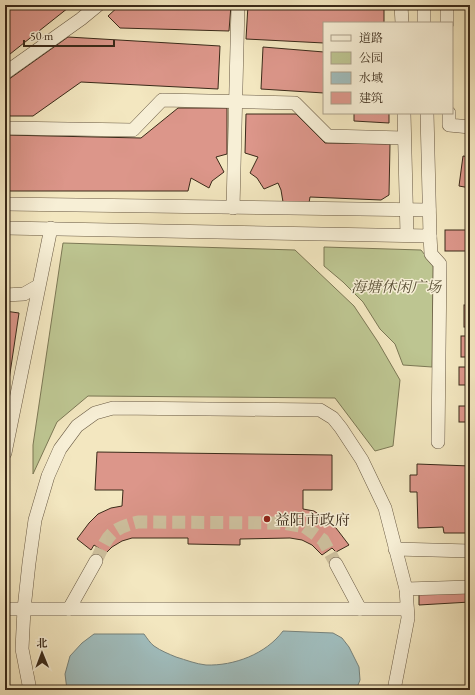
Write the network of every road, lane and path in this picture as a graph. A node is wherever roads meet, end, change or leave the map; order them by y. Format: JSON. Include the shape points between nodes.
{"nodes":[{"id":1,"x":98,"y":5,"type":"edge"},
{"id":2,"x":238,"y":5,"type":"edge"},
{"id":3,"x":401,"y":5,"type":"edge"},
{"id":4,"x":424,"y":5,"type":"edge"},
{"id":5,"x":446,"y":5,"type":"edge"},
{"id":6,"x":402,"y":22,"type":"edge"},
{"id":7,"x":424,"y":22,"type":"edge"},
{"id":8,"x":447,"y":22,"type":"edge"},
{"id":9,"x":5,"y":73,"type":"edge"},
{"id":10,"x":236,"y":101,"type":"junction"},
{"id":11,"x":404,"y":114,"type":"edge"},
{"id":12,"x":426,"y":114,"type":"edge"},
{"id":13,"x":449,"y":114,"type":"edge"},
{"id":14,"x":470,"y":127,"type":"edge"},
{"id":15,"x":5,"y":128,"type":"edge"},
{"id":16,"x":404,"y":138,"type":"junction"},
{"id":17,"x":5,"y":204,"type":"edge"},
{"id":18,"x":233,"y":208,"type":"junction"},
{"id":19,"x":406,"y":210,"type":"junction"},
{"id":20,"x":429,"y":210,"type":"junction"},
{"id":21,"x":5,"y":228,"type":"edge"},
{"id":22,"x":50,"y":228,"type":"junction"},
{"id":23,"x":407,"y":235,"type":"junction"},
{"id":24,"x":430,"y":236,"type":"junction"},
{"id":25,"x":38,"y":286,"type":"junction"},
{"id":26,"x":5,"y":294,"type":"edge"},
{"id":27,"x":438,"y":442,"type":"dead end"},
{"id":28,"x":5,"y":453,"type":"edge"},
{"id":29,"x":395,"y":549,"type":"junction"},
{"id":30,"x":470,"y":551,"type":"edge"},
{"id":31,"x":96,"y":561,"type":"tunnel mouth"},
{"id":32,"x":336,"y":564,"type":"tunnel mouth"},
{"id":33,"x":470,"y":587,"type":"edge"},
{"id":34,"x":406,"y":589,"type":"junction"},
{"id":35,"x":5,"y":609,"type":"edge"},
{"id":36,"x":24,"y":609,"type":"junction"},
{"id":37,"x":69,"y":609,"type":"junction"},
{"id":38,"x":360,"y":609,"type":"junction"},
{"id":39,"x":407,"y":609,"type":"junction"},
{"id":40,"x":30,"y":690,"type":"edge"},
{"id":41,"x":394,"y":690,"type":"edge"}],
"edges":[{"from":1,"to":9,"type":"street"},
{"from":2,"to":10,"type":"street"},
{"from":3,"to":6,"type":"street"},
{"from":4,"to":7,"type":"street"},
{"from":5,"to":8,"type":"street"},
{"from":10,"to":15,"type":"street","via":[[162,100],[133,130]]},
{"from":10,"to":16,"type":"street","via":[[295,103],[328,136]]},
{"from":10,"to":18,"type":"street"},
{"from":11,"to":16,"type":"street"},
{"from":12,"to":20,"type":"street"},
{"from":13,"to":14,"type":"street","via":[[449,125]]},
{"from":16,"to":19,"type":"street"},
{"from":17,"to":18,"type":"street"},
{"from":18,"to":19,"type":"street"},
{"from":19,"to":20,"type":"street"},
{"from":19,"to":23,"type":"street"},
{"from":20,"to":24,"type":"street"},
{"from":21,"to":22,"type":"street"},
{"from":22,"to":23,"type":"street"},
{"from":22,"to":25,"type":"street"},
{"from":23,"to":24,"type":"street"},
{"from":24,"to":27,"type":"street","via":[[431,254],[440,264]]},
{"from":25,"to":26,"type":"street","via":[[24,294]]},
{"from":25,"to":28,"type":"street"},
{"from":29,"to":30,"type":"street"},
{"from":29,"to":34,"type":"street"},
{"from":29,"to":36,"type":"street","via":[[385,508],[362,460],[333,418],[320,410],[113,408],[95,413],[77,426],[60,449],[48,476],[35,520]]},
{"from":31,"to":37,"type":"street"},
{"from":32,"to":38,"type":"street"},
{"from":33,"to":34,"type":"street"},
{"from":34,"to":39,"type":"street"},
{"from":35,"to":36,"type":"street"},
{"from":36,"to":37,"type":"street"},
{"from":36,"to":40,"type":"street","via":[[22,648]]},
{"from":37,"to":38,"type":"street"},
{"from":38,"to":39,"type":"street"},
{"from":39,"to":41,"type":"street","via":[[408,618]]}]}
